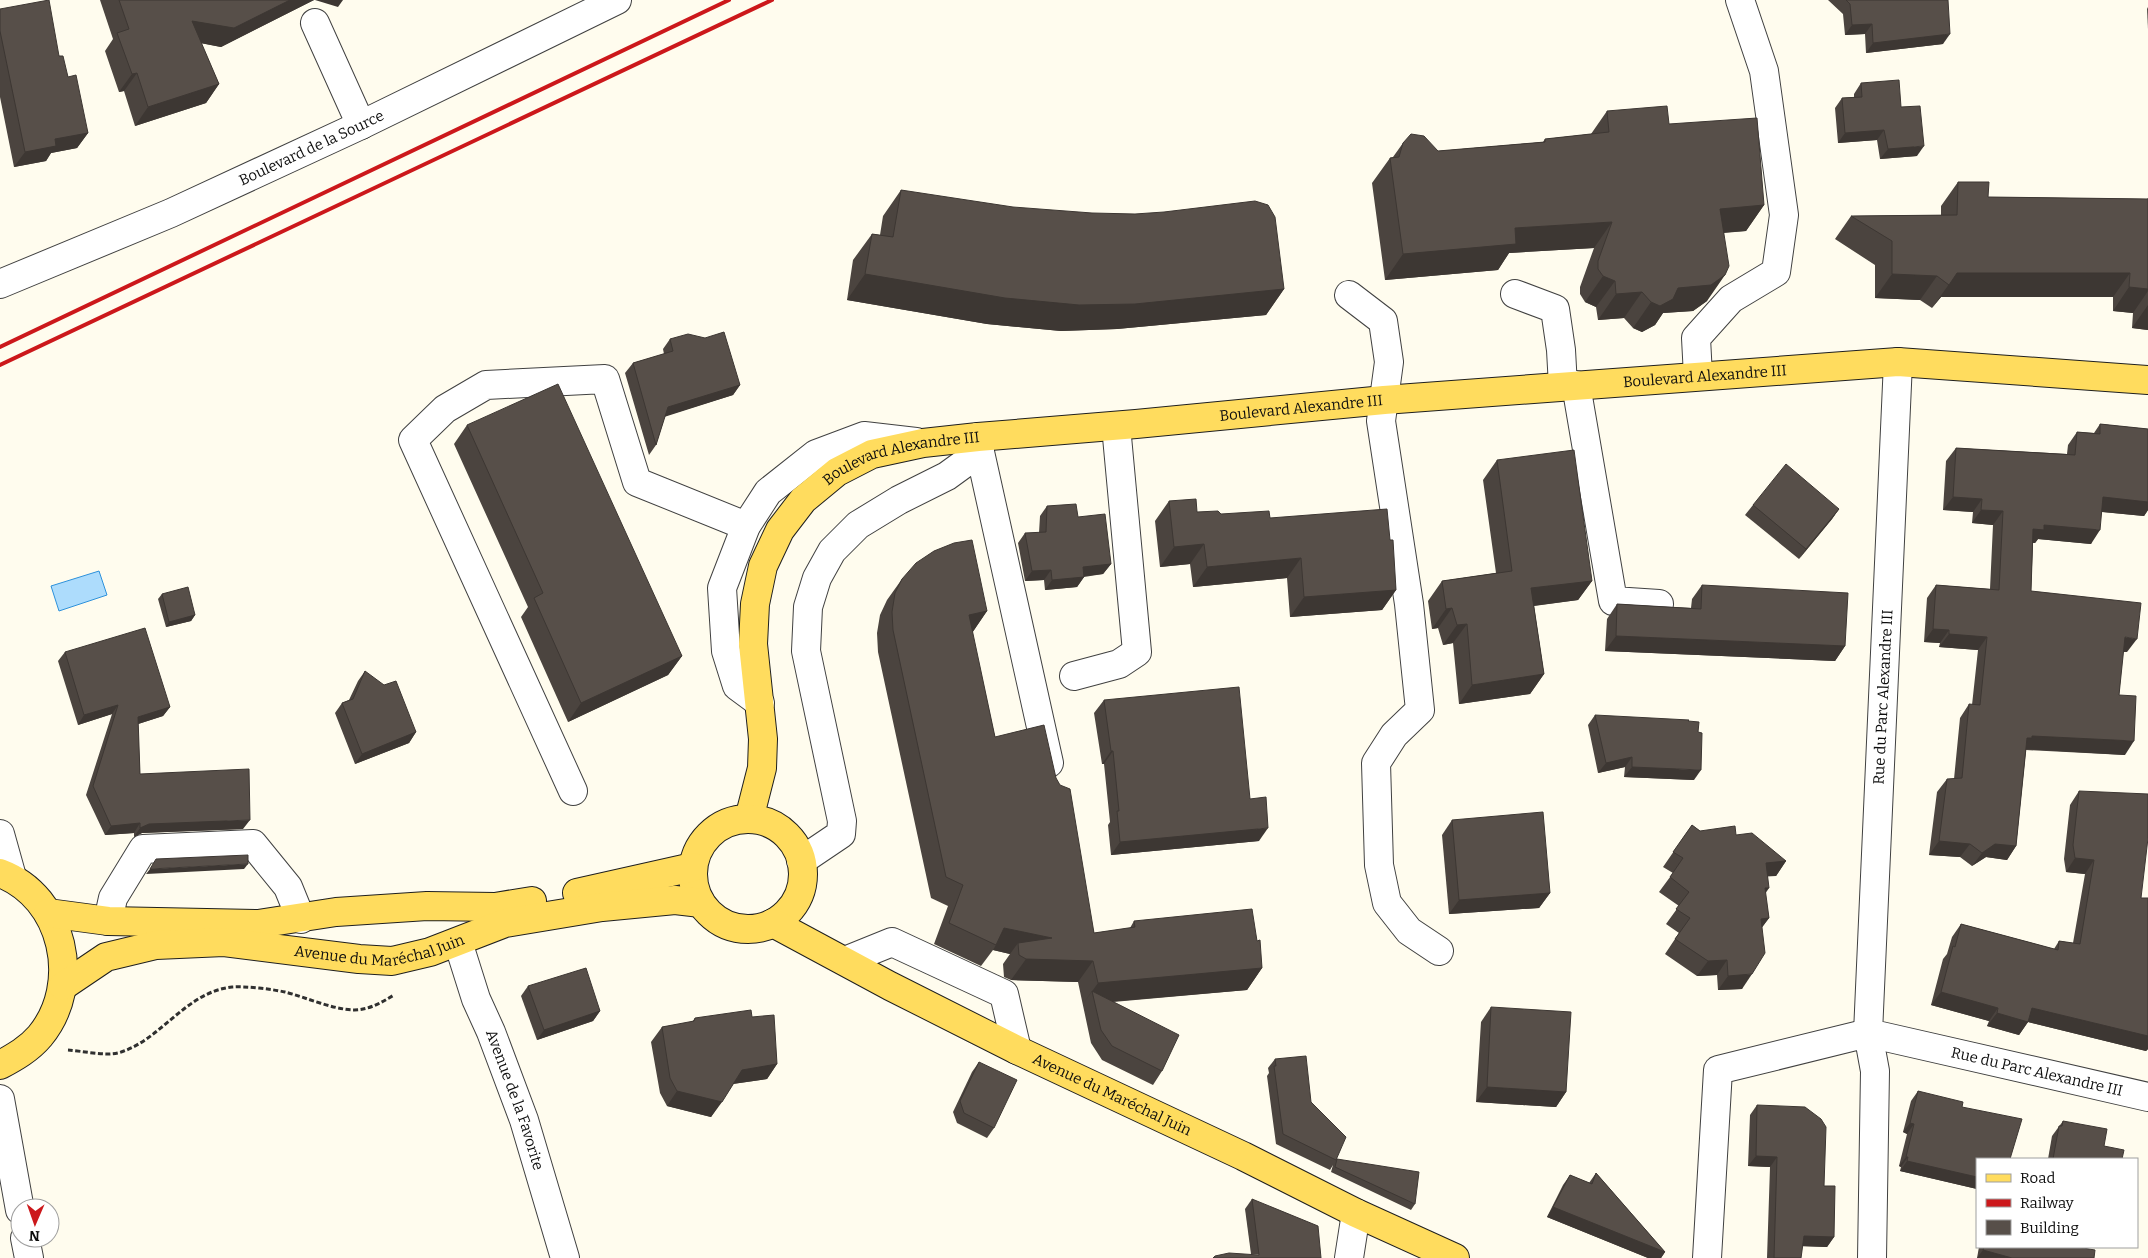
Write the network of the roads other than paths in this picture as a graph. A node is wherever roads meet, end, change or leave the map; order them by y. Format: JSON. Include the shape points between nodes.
{"nodes":[{"id":1,"x":617,"y":0,"type":"edge"},
{"id":2,"x":1740,"y":0,"type":"edge"},
{"id":3,"x":315,"y":23,"type":"dead end"},
{"id":4,"x":361,"y":124,"type":"junction"},
{"id":5,"x":0,"y":284,"type":"edge"},
{"id":6,"x":1515,"y":294,"type":"dead end"},
{"id":7,"x":1348,"y":295,"type":"dead end"},
{"id":8,"x":1898,"y":362,"type":"junction"},
{"id":9,"x":1698,"y":376,"type":"junction"},
{"id":10,"x":2148,"y":380,"type":"edge"},
{"id":11,"x":1569,"y":386,"type":"junction"},
{"id":12,"x":1384,"y":400,"type":"junction"},
{"id":13,"x":1116,"y":426,"type":"junction"},
{"id":14,"x":923,"y":443,"type":"junction"},
{"id":15,"x":979,"y":444,"type":"junction"},
{"id":16,"x":746,"y":526,"type":"junction"},
{"id":17,"x":1659,"y":604,"type":"edge"},
{"id":18,"x":1074,"y":676,"type":"dead end"},
{"id":19,"x":760,"y":703,"type":"junction"},
{"id":20,"x":1054,"y":786,"type":"edge"},
{"id":21,"x":573,"y":791,"type":"dead end"},
{"id":22,"x":749,"y":819,"type":"junction"},
{"id":23,"x":0,"y":834,"type":"edge"},
{"id":24,"x":801,"y":861,"type":"junction"},
{"id":25,"x":693,"y":867,"type":"junction"},
{"id":26,"x":6,"y":875,"type":"edge"},
{"id":27,"x":701,"y":903,"type":"junction"},
{"id":28,"x":48,"y":913,"type":"junction"},
{"id":29,"x":301,"y":918,"type":"junction"},
{"id":30,"x":108,"y":921,"type":"junction"},
{"id":31,"x":773,"y":923,"type":"junction"},
{"id":32,"x":458,"y":942,"type":"junction"},
{"id":33,"x":1439,"y":951,"type":"dead end"},
{"id":34,"x":845,"y":961,"type":"junction"},
{"id":35,"x":63,"y":986,"type":"junction"},
{"id":36,"x":1868,"y":1033,"type":"junction"},
{"id":37,"x":1018,"y":1050,"type":"junction"},
{"id":38,"x":0,"y":1065,"type":"edge"},
{"id":39,"x":2148,"y":1097,"type":"edge"},
{"id":40,"x":0,"y":1099,"type":"edge"},
{"id":41,"x":18,"y":1198,"type":"edge"},
{"id":42,"x":1356,"y":1214,"type":"junction"},
{"id":43,"x":565,"y":1258,"type":"edge"},
{"id":44,"x":1349,"y":1258,"type":"edge"},
{"id":45,"x":1455,"y":1258,"type":"edge"},
{"id":46,"x":1707,"y":1258,"type":"edge"},
{"id":47,"x":1872,"y":1258,"type":"edge"}],
"edges":[{"from":1,"to":4,"type":"street","name":"Boulevard de la Source"},
{"from":2,"to":9,"type":"street","via":[[1764,71],[1784,215],[1776,272],[1731,299],[1696,338]]},
{"from":3,"to":4,"type":"street"},
{"from":4,"to":5,"type":"street","name":"Boulevard de la Source","via":[[171,213]]},
{"from":6,"to":11,"type":"street","via":[[1555,309]]},
{"from":7,"to":12,"type":"street","via":[[1383,321],[1389,362]]},
{"from":8,"to":9,"type":"main road","name":"Boulevard Alexandre III"},
{"from":8,"to":10,"type":"main road","name":"Boulevard Alexandre III"},
{"from":8,"to":36,"type":"street","name":"Rue du Parc Alexandre III"},
{"from":9,"to":11,"type":"main road","name":"Boulevard Alexandre III"},
{"from":11,"to":12,"type":"main road","name":"Boulevard Alexandre III"},
{"from":11,"to":17,"type":"street","via":[[1614,601]]},
{"from":12,"to":13,"type":"main road","name":"Boulevard Alexandre III"},
{"from":12,"to":33,"type":"street","via":[[1381,421],[1409,604],[1420,710],[1394,734],[1376,763],[1379,865],[1387,903],[1409,931]]},
{"from":13,"to":15,"type":"main road","name":"Boulevard Alexandre III"},
{"from":13,"to":18,"type":"street","via":[[1137,652],[1119,664]]},
{"from":14,"to":15,"type":"main road","name":"Boulevard Alexandre III"},
{"from":14,"to":16,"type":"street","via":[[864,436],[816,454],[768,492]]},
{"from":14,"to":19,"type":"main road","name":"Boulevard Alexandre III","via":[[872,454],[838,472],[803,500],[780,530],[764,566],[755,604],[753,644]]},
{"from":15,"to":20,"type":"street"},
{"from":15,"to":24,"type":"street","via":[[948,476],[858,525],[832,551],[817,578],[808,607],[806,651],[842,821],[841,834]]},
{"from":16,"to":19,"type":"street","via":[[722,588],[726,651],[736,686]]},
{"from":16,"to":21,"type":"street","via":[[637,482],[604,379],[486,385],[445,408],[413,440]]},
{"from":19,"to":22,"type":"main road","name":"Boulevard Alexandre III","via":[[762,768]]},
{"from":22,"to":24,"type":"main road","via":[[766,822],[782,831],[794,844]]},
{"from":22,"to":25,"type":"main road","via":[[733,821],[706,838],[697,851]]},
{"from":23,"to":26,"type":"street"},
{"from":24,"to":31,"type":"main road","via":[[803,878],[799,896]]},
{"from":25,"to":27,"type":"main road","via":[[693,884]]},
{"from":25,"to":29,"type":"main road","name":"Avenue du Maréchal Juin","via":[[600,890],[495,907],[388,907]]},
{"from":26,"to":28,"type":"main road","via":[[30,891]]},
{"from":27,"to":31,"type":"main road","via":[[714,918],[733,927],[753,929]]},
{"from":27,"to":32,"type":"main road","name":"Avenue du Maréchal Juin","via":[[676,900],[602,907],[505,923]]},
{"from":28,"to":30,"type":"main road","name":"Avenue du Maréchal Juin"},
{"from":28,"to":35,"type":"main road","via":[[59,936],[64,961]]},
{"from":29,"to":30,"type":"main road","name":"Avenue du Maréchal Juin","via":[[258,924]]},
{"from":29,"to":30,"type":"street","via":[[288,887],[253,844],[143,849],[113,898]]},
{"from":31,"to":34,"type":"main road","name":"Avenue du Maréchal Juin"},
{"from":32,"to":35,"type":"main road","name":"Avenue du Maréchal Juin","via":[[392,961],[224,942],[156,945],[106,957]]},
{"from":32,"to":43,"type":"street","name":"Avenue de la Favorite","via":[[476,999],[524,1120]]},
{"from":34,"to":37,"type":"main road","name":"Avenue du Maréchal Juin"},
{"from":34,"to":37,"type":"street","via":[[892,942],[1004,994]]},
{"from":35,"to":38,"type":"main road","via":[[55,1012],[40,1036],[20,1054]]},
{"from":36,"to":39,"type":"street","name":"Rue du Parc Alexandre III"},
{"from":36,"to":46,"type":"street","name":"Rue du Parc Alexandre III","via":[[1718,1070]]},
{"from":36,"to":47,"type":"street","via":[[1875,1071]]},
{"from":37,"to":42,"type":"main road","name":"Avenue du Maréchal Juin","via":[[1243,1156]]},
{"from":40,"to":41,"type":"street"},
{"from":42,"to":44,"type":"street"},
{"from":42,"to":45,"type":"main road","name":"Avenue du Maréchal Juin"}]}
